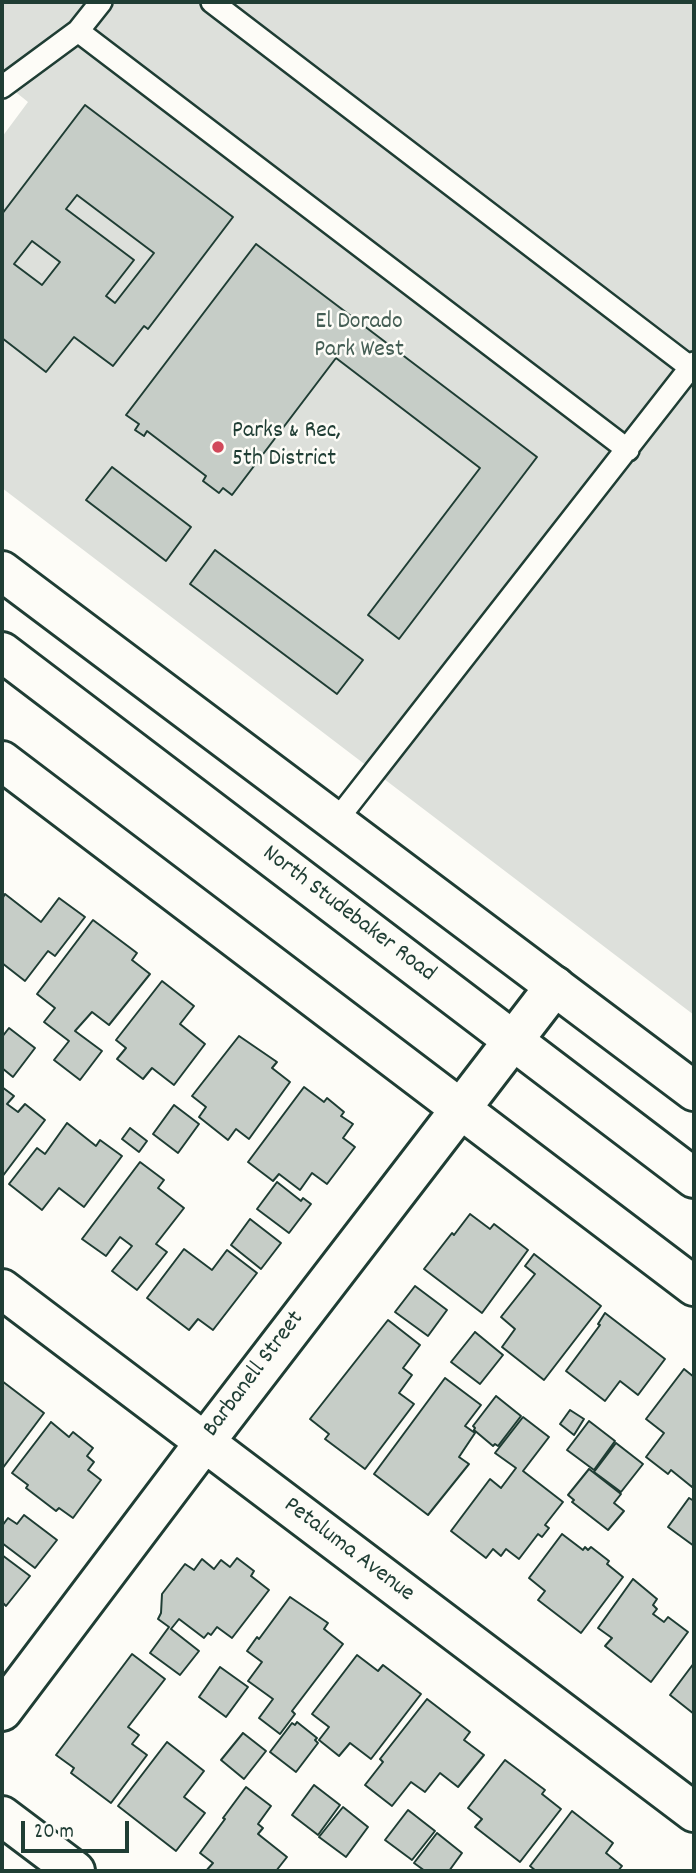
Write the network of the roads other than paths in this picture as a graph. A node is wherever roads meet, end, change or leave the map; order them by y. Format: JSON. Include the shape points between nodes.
{"nodes":[{"id":1,"x":101,"y":2,"type":"edge"},
{"id":2,"x":212,"y":2,"type":"edge"},
{"id":3,"x":78,"y":31,"type":"junction"},
{"id":4,"x":2,"y":87,"type":"edge"},
{"id":5,"x":693,"y":365,"type":"edge"},
{"id":6,"x":628,"y":450,"type":"junction"},
{"id":7,"x":2,"y":570,"type":"edge"},
{"id":8,"x":2,"y":652,"type":"edge"},
{"id":9,"x":2,"y":761,"type":"edge"},
{"id":10,"x":336,"y":821,"type":"junction"},
{"id":11,"x":555,"y":986,"type":"junction"},
{"id":12,"x":512,"y":1041,"type":"junction"},
{"id":13,"x":694,"y":1091,"type":"edge"},
{"id":14,"x":460,"y":1108,"type":"junction"},
{"id":15,"x":694,"y":1178,"type":"edge"},
{"id":16,"x":694,"y":1286,"type":"edge"},
{"id":17,"x":2,"y":1289,"type":"edge"},
{"id":18,"x":204,"y":1443,"type":"junction"},
{"id":19,"x":2,"y":1711,"type":"edge"},
{"id":20,"x":694,"y":1812,"type":"edge"},
{"id":21,"x":2,"y":1816,"type":"edge"},
{"id":22,"x":75,"y":1871,"type":"edge"}],
"edges":[{"from":1,"to":3,"type":"lane"},
{"from":2,"to":5,"type":"lane"},
{"from":3,"to":4,"type":"lane"},
{"from":3,"to":6,"type":"lane"},
{"from":5,"to":6,"type":"lane"},
{"from":6,"to":10,"type":"lane"},
{"from":7,"to":10,"type":"street"},
{"from":8,"to":12,"type":"street","name":"North Studebaker Road"},
{"from":9,"to":14,"type":"street"},
{"from":10,"to":11,"type":"street"},
{"from":11,"to":12,"type":"street","name":"Barbanell Street"},
{"from":11,"to":13,"type":"street"},
{"from":12,"to":14,"type":"street","name":"Barbanell Street"},
{"from":12,"to":15,"type":"street","name":"North Studebaker Road"},
{"from":14,"to":16,"type":"street"},
{"from":14,"to":18,"type":"street","name":"Barbanell Street"},
{"from":17,"to":18,"type":"street","name":"Petaluma Avenue"},
{"from":18,"to":19,"type":"street","name":"Barbanell Street"},
{"from":18,"to":20,"type":"street","name":"Petaluma Avenue"},
{"from":21,"to":22,"type":"street"}]}
